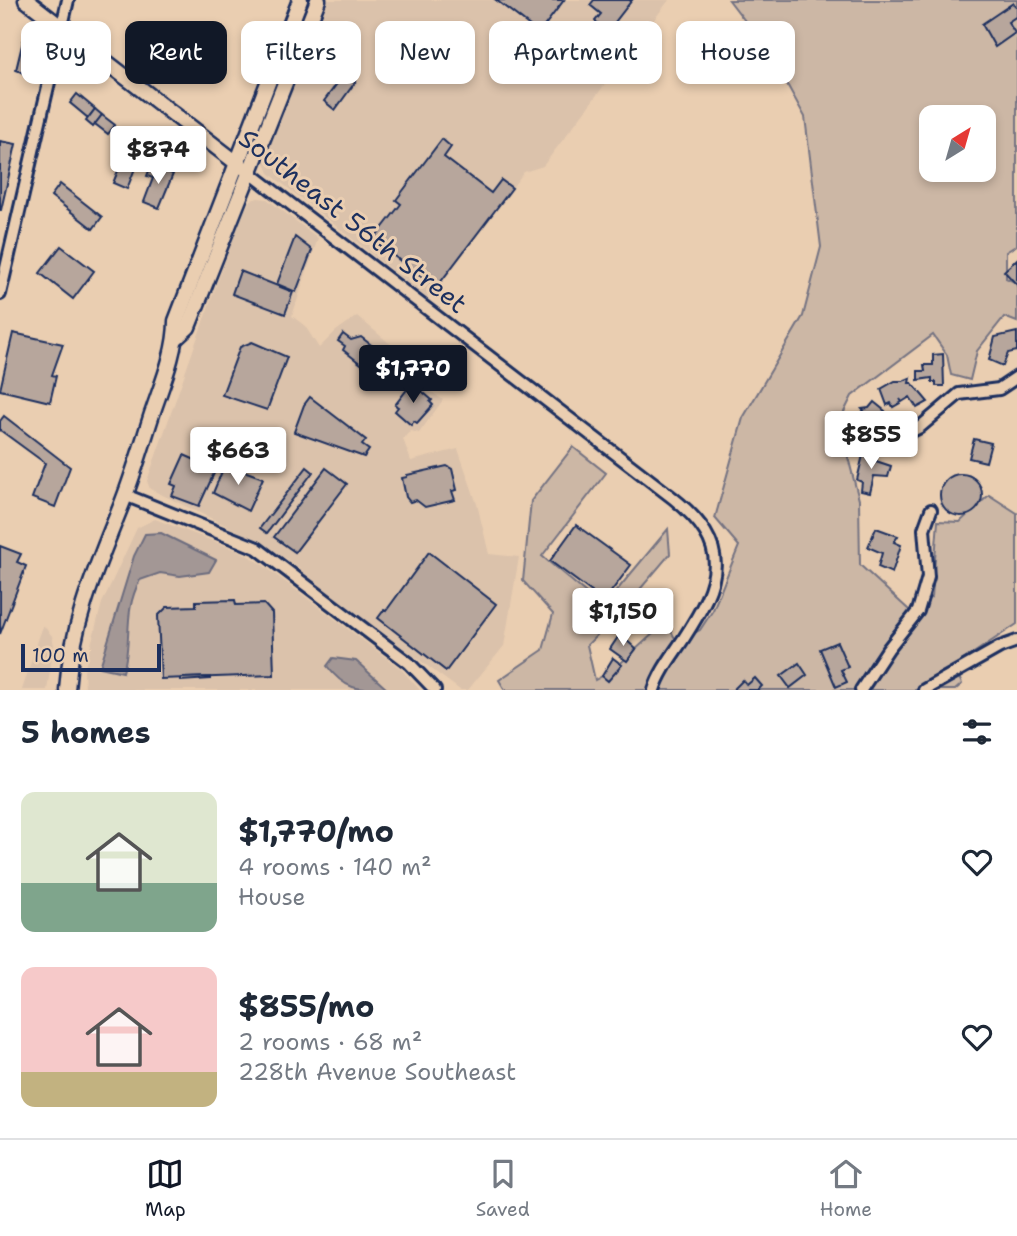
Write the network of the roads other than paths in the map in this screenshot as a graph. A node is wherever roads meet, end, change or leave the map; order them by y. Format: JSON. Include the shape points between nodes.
{"nodes":[{"id":1,"x":26,"y":0,"type":"edge"},
{"id":2,"x":68,"y":0,"type":"edge"},
{"id":3,"x":300,"y":0,"type":"edge"},
{"id":4,"x":311,"y":0,"type":"edge"},
{"id":5,"x":318,"y":0,"type":"edge"},
{"id":6,"x":55,"y":21,"type":"edge"},
{"id":7,"x":64,"y":21,"type":"edge"},
{"id":8,"x":303,"y":21,"type":"edge"},
{"id":9,"x":310,"y":21,"type":"edge"},
{"id":10,"x":111,"y":64,"type":"edge"},
{"id":11,"x":48,"y":84,"type":"edge"},
{"id":12,"x":285,"y":84,"type":"edge"},
{"id":13,"x":236,"y":162,"type":"junction"},
{"id":14,"x":249,"y":172,"type":"junction"},
{"id":15,"x":0,"y":294,"type":"edge"},
{"id":16,"x":176,"y":338,"type":"junction"},
{"id":17,"x":1017,"y":377,"type":"edge"},
{"id":18,"x":904,"y":435,"type":"dead end"},
{"id":19,"x":125,"y":495,"type":"junction"},
{"id":20,"x":931,"y":510,"type":"dead end"},
{"id":21,"x":1017,"y":641,"type":"edge"},
{"id":22,"x":67,"y":690,"type":"edge"},
{"id":23,"x":435,"y":690,"type":"edge"},
{"id":24,"x":654,"y":690,"type":"edge"},
{"id":25,"x":861,"y":690,"type":"edge"},
{"id":26,"x":924,"y":690,"type":"edge"}],
"edges":[{"from":1,"to":6,"type":"main road","name":"Southeast 56th Street"},
{"from":2,"to":7,"type":"street"},
{"from":3,"to":13,"type":"main road"},
{"from":4,"to":8,"type":"main road"},
{"from":5,"to":9,"type":"main road"},
{"from":10,"to":13,"type":"main road","name":"Southeast 56th Street"},
{"from":11,"to":15,"type":"street"},
{"from":12,"to":14,"type":"main road"},
{"from":13,"to":14,"type":"main road","name":"Southeast 56th Street"},
{"from":13,"to":16,"type":"main road","via":[[176,321]]},
{"from":14,"to":16,"type":"main road","via":[[188,327]]},
{"from":14,"to":24,"type":"street","name":"Southeast 56th Street","via":[[698,521],[714,556],[714,580]]},
{"from":16,"to":19,"type":"main road"},
{"from":17,"to":18,"type":"street","via":[[999,389],[959,394]]},
{"from":19,"to":22,"type":"main road","via":[[76,626]]},
{"from":19,"to":23,"type":"street","via":[[257,548],[409,663]]},
{"from":20,"to":25,"type":"street","via":[[924,528],[928,577],[918,611]]},
{"from":21,"to":26,"type":"street"}]}
